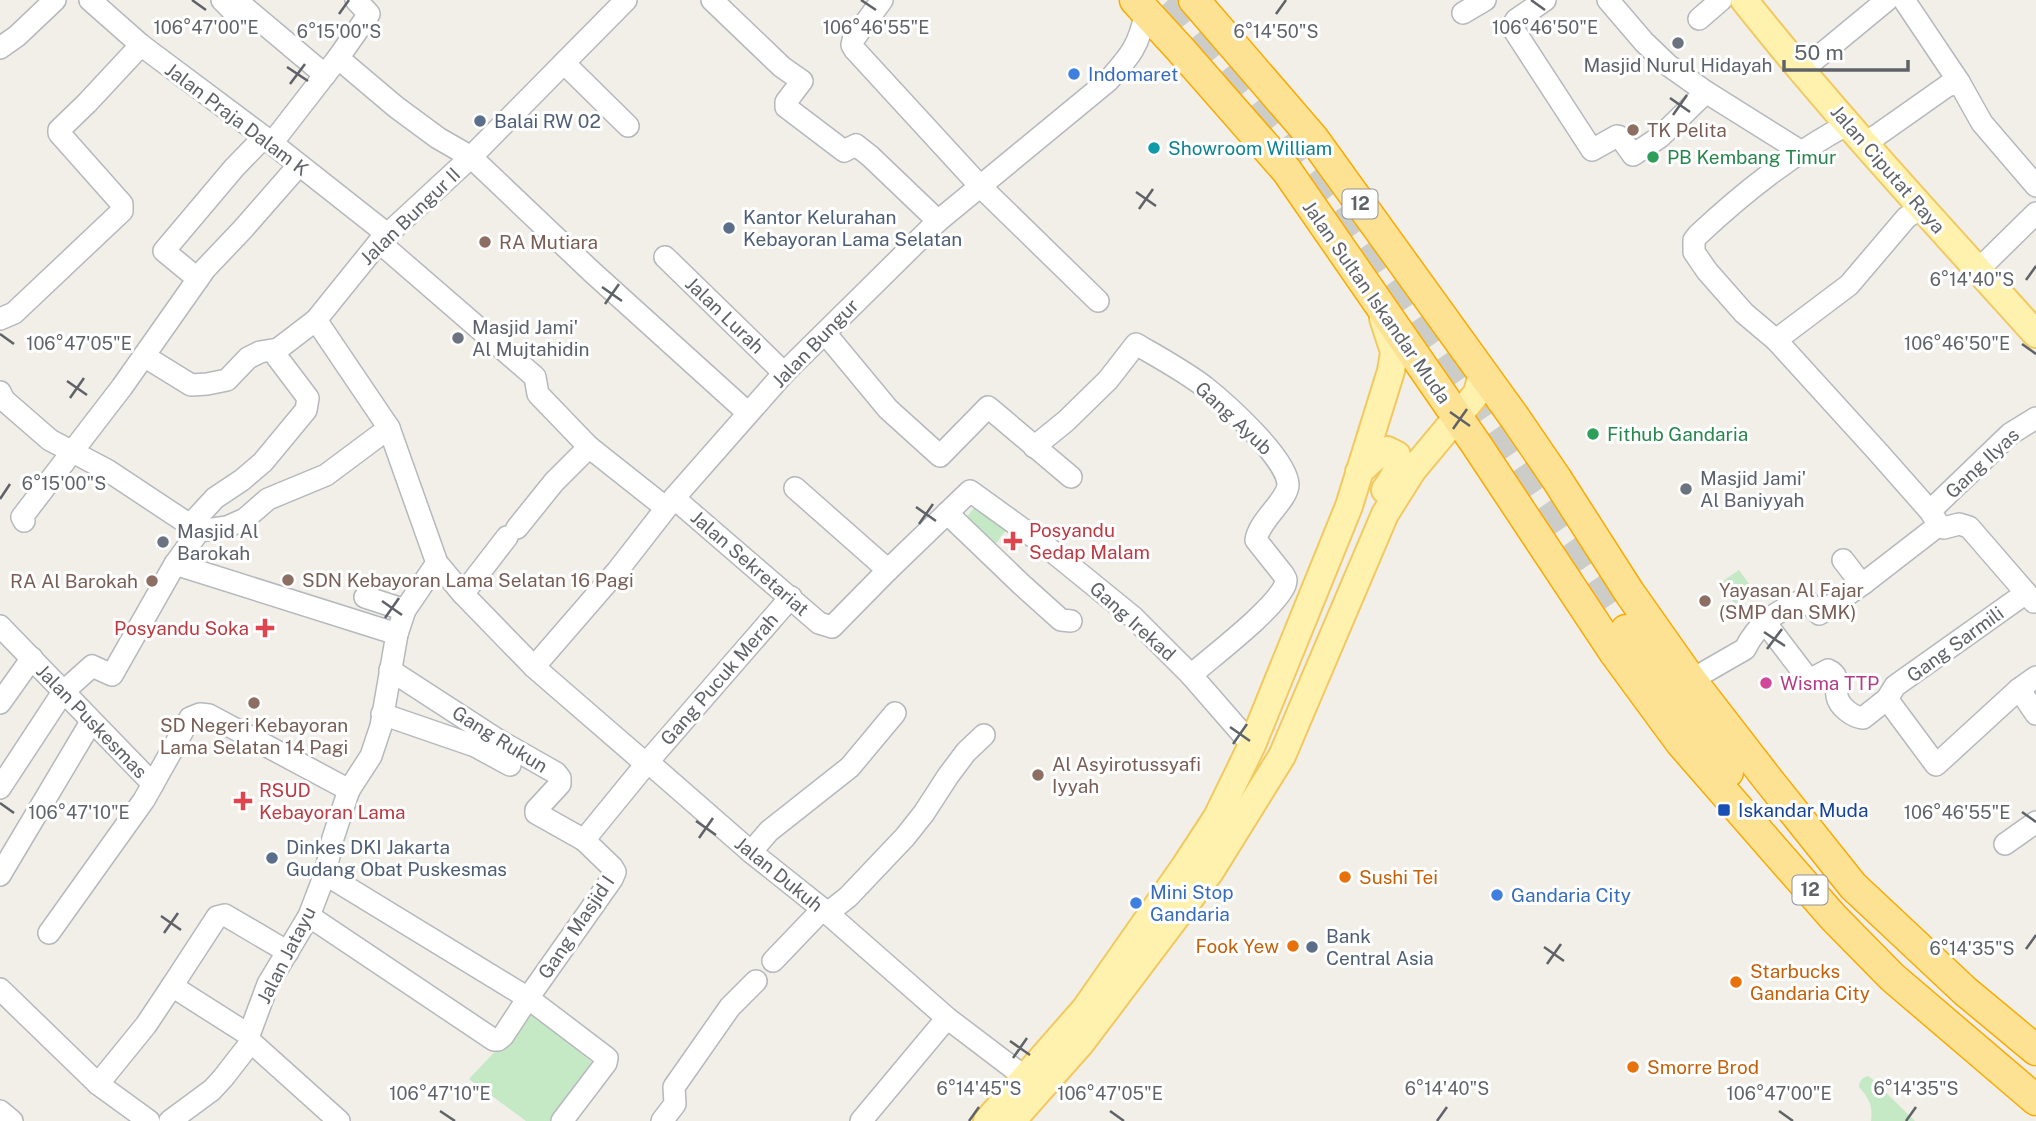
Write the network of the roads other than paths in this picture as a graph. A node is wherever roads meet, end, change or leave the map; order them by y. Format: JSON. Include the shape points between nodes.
{"nodes":[{"id":1,"x":55,"y":0,"type":"edge"},
{"id":2,"x":90,"y":0,"type":"edge"},
{"id":3,"x":222,"y":0,"type":"edge"},
{"id":4,"x":356,"y":0,"type":"edge"},
{"id":5,"x":625,"y":0,"type":"edge"},
{"id":6,"x":712,"y":0,"type":"edge"},
{"id":7,"x":882,"y":0,"type":"edge"},
{"id":8,"x":1485,"y":0,"type":"edge"},
{"id":9,"x":1545,"y":0,"type":"edge"},
{"id":10,"x":1608,"y":0,"type":"edge"},
{"id":11,"x":1721,"y":0,"type":"edge"},
{"id":12,"x":1744,"y":0,"type":"edge"},
{"id":13,"x":1887,"y":0,"type":"edge"},
{"id":14,"x":1904,"y":0,"type":"edge"},
{"id":15,"x":1140,"y":6,"type":"edge"},
{"id":16,"x":1205,"y":8,"type":"edge"},
{"id":17,"x":1463,"y":13,"type":"dead end"},
{"id":18,"x":1699,"y":19,"type":"dead end"},
{"id":19,"x":141,"y":45,"type":"junction"},
{"id":20,"x":1179,"y":47,"type":"junction"},
{"id":21,"x":0,"y":48,"type":"edge"},
{"id":22,"x":1132,"y":54,"type":"junction"},
{"id":23,"x":564,"y":63,"type":"junction"},
{"id":24,"x":332,"y":66,"type":"junction"},
{"id":25,"x":1801,"y":71,"type":"junction"},
{"id":26,"x":1959,"y":82,"type":"junction"},
{"id":27,"x":1706,"y":92,"type":"junction"},
{"id":28,"x":1847,"y":124,"type":"junction"},
{"id":29,"x":628,"y":126,"type":"dead end"},
{"id":30,"x":268,"y":140,"type":"junction"},
{"id":31,"x":1866,"y":143,"type":"junction"},
{"id":32,"x":1800,"y":151,"type":"junction"},
{"id":33,"x":471,"y":157,"type":"junction"},
{"id":34,"x":299,"y":166,"type":"junction"},
{"id":35,"x":980,"y":186,"type":"junction"},
{"id":36,"x":2036,"y":186,"type":"edge"},
{"id":37,"x":1921,"y":207,"type":"junction"},
{"id":38,"x":2036,"y":213,"type":"edge"},
{"id":39,"x":938,"y":221,"type":"junction"},
{"id":40,"x":383,"y":238,"type":"junction"},
{"id":41,"x":665,"y":257,"type":"dead end"},
{"id":42,"x":1978,"y":270,"type":"junction"},
{"id":43,"x":198,"y":279,"type":"junction"},
{"id":44,"x":1098,"y":300,"type":"dead end"},
{"id":45,"x":1379,"y":303,"type":"junction"},
{"id":46,"x":0,"y":319,"type":"edge"},
{"id":47,"x":316,"y":320,"type":"junction"},
{"id":48,"x":825,"y":333,"type":"junction"},
{"id":49,"x":2036,"y":334,"type":"edge"},
{"id":50,"x":1776,"y":340,"type":"junction"},
{"id":51,"x":278,"y":349,"type":"junction"},
{"id":52,"x":144,"y":356,"type":"junction"},
{"id":53,"x":784,"y":373,"type":"junction"},
{"id":54,"x":1482,"y":374,"type":"junction"},
{"id":55,"x":0,"y":392,"type":"edge"},
{"id":56,"x":748,"y":413,"type":"junction"},
{"id":57,"x":1458,"y":417,"type":"junction"},
{"id":58,"x":1514,"y":418,"type":"junction"},
{"id":59,"x":2036,"y":418,"type":"edge"},
{"id":60,"x":389,"y":428,"type":"junction"},
{"id":61,"x":1476,"y":444,"type":"junction"},
{"id":62,"x":589,"y":447,"type":"junction"},
{"id":63,"x":1034,"y":447,"type":"junction"},
{"id":64,"x":72,"y":452,"type":"junction"},
{"id":65,"x":1359,"y":472,"type":"junction"},
{"id":66,"x":1071,"y":477,"type":"dead end"},
{"id":67,"x":795,"y":488,"type":"dead end"},
{"id":68,"x":973,"y":492,"type":"joint"},
{"id":69,"x":670,"y":503,"type":"junction"},
{"id":70,"x":947,"y":513,"type":"junction"},
{"id":71,"x":1935,"y":518,"type":"junction"},
{"id":72,"x":24,"y":521,"type":"dead end"},
{"id":73,"x":195,"y":527,"type":"junction"},
{"id":74,"x":1258,"y":531,"type":"joint"},
{"id":75,"x":1375,"y":538,"type":"junction"},
{"id":76,"x":1843,"y":560,"type":"dead end"},
{"id":77,"x":175,"y":564,"type":"junction"},
{"id":78,"x":437,"y":564,"type":"junction"},
{"id":79,"x":888,"y":570,"type":"junction"},
{"id":80,"x":1864,"y":583,"type":"junction"},
{"id":81,"x":463,"y":594,"type":"junction"},
{"id":82,"x":365,"y":597,"type":"dead end"},
{"id":83,"x":791,"y":597,"type":"junction"},
{"id":84,"x":2031,"y":598,"type":"edge"},
{"id":85,"x":405,"y":610,"type":"junction"},
{"id":86,"x":1071,"y":621,"type":"dead end"},
{"id":87,"x":1764,"y":621,"type":"junction"},
{"id":88,"x":0,"y":626,"type":"edge"},
{"id":89,"x":1626,"y":631,"type":"tunnel mouth"},
{"id":90,"x":397,"y":634,"type":"junction"},
{"id":91,"x":32,"y":658,"type":"junction"},
{"id":92,"x":534,"y":667,"type":"junction"},
{"id":93,"x":390,"y":670,"type":"junction"},
{"id":94,"x":1191,"y":675,"type":"junction"},
{"id":95,"x":1680,"y":683,"type":"junction"},
{"id":96,"x":2028,"y":683,"type":"edge"},
{"id":97,"x":63,"y":692,"type":"junction"},
{"id":98,"x":1887,"y":699,"type":"junction"},
{"id":99,"x":0,"y":703,"type":"edge"},
{"id":100,"x":895,"y":713,"type":"dead end"},
{"id":101,"x":382,"y":714,"type":"junction"},
{"id":102,"x":2036,"y":714,"type":"edge"},
{"id":103,"x":91,"y":722,"type":"junction"},
{"id":104,"x":984,"y":735,"type":"dead end"},
{"id":105,"x":1252,"y":745,"type":"junction"},
{"id":106,"x":648,"y":762,"type":"junction"},
{"id":107,"x":510,"y":765,"type":"dead end"},
{"id":108,"x":153,"y":784,"type":"junction"},
{"id":109,"x":0,"y":788,"type":"edge"},
{"id":110,"x":349,"y":790,"type":"junction"},
{"id":111,"x":1228,"y":821,"type":"junction"},
{"id":112,"x":2036,"y":822,"type":"edge"},
{"id":113,"x":584,"y":840,"type":"junction"},
{"id":114,"x":2005,"y":844,"type":"dead end"},
{"id":115,"x":751,"y":852,"type":"junction"},
{"id":116,"x":1777,"y":853,"type":"junction"},
{"id":117,"x":325,"y":874,"type":"junction"},
{"id":118,"x":0,"y":876,"type":"edge"},
{"id":119,"x":825,"y":911,"type":"junction"},
{"id":120,"x":309,"y":916,"type":"junction"},
{"id":121,"x":49,"y":933,"type":"dead end"},
{"id":122,"x":288,"y":952,"type":"junction"},
{"id":123,"x":774,"y":961,"type":"dead end"},
{"id":124,"x":756,"y":981,"type":"dead end"},
{"id":125,"x":172,"y":986,"type":"junction"},
{"id":126,"x":0,"y":989,"type":"edge"},
{"id":127,"x":528,"y":998,"type":"junction"},
{"id":128,"x":947,"y":1018,"type":"junction"},
{"id":129,"x":250,"y":1038,"type":"junction"},
{"id":130,"x":2036,"y":1050,"type":"edge"},
{"id":131,"x":1026,"y":1078,"type":"junction"},
{"id":132,"x":98,"y":1084,"type":"junction"},
{"id":133,"x":2036,"y":1100,"type":"edge"},
{"id":134,"x":0,"y":1111,"type":"edge"},
{"id":135,"x":12,"y":1121,"type":"edge"},
{"id":136,"x":149,"y":1121,"type":"edge"},
{"id":137,"x":170,"y":1121,"type":"edge"},
{"id":138,"x":339,"y":1121,"type":"edge"},
{"id":139,"x":562,"y":1121,"type":"edge"},
{"id":140,"x":662,"y":1121,"type":"edge"},
{"id":141,"x":861,"y":1121,"type":"edge"},
{"id":142,"x":987,"y":1121,"type":"edge"},
{"id":143,"x":1012,"y":1121,"type":"edge"}],
"edges":[{"from":1,"to":21,"type":"street"},
{"from":2,"to":19,"type":"street","name":"Jalan Praja Dalam K"},
{"from":3,"to":24,"type":"street","via":[[234,12],[243,6]]},
{"from":4,"to":24,"type":"street","via":[[369,14]]},
{"from":5,"to":23,"type":"street","name":"Jalan Bungur II"},
{"from":6,"to":39,"type":"street","via":[[802,81],[786,107],[845,151],[856,145]]},
{"from":7,"to":35,"type":"street","via":[[852,45]]},
{"from":8,"to":17,"type":"street"},
{"from":9,"to":27,"type":"street","via":[[1512,27],[1592,150],[1617,136],[1633,155],[1660,137]]},
{"from":10,"to":27,"type":"street","via":[[1658,55]]},
{"from":11,"to":18,"type":"street"},
{"from":12,"to":25,"type":"main road","name":"Jalan Ciputat Raya"},
{"from":13,"to":25,"type":"street"},
{"from":14,"to":26,"type":"street"},
{"from":15,"to":20,"type":"highway","name":"Jalan Sultan Iskandar Muda","number":"12"},
{"from":15,"to":22,"type":"street","name":"Jalan Bungur","via":[[1142,31]]},
{"from":16,"to":20,"type":"highway","via":[[1182,35]]},
{"from":16,"to":54,"type":"highway","name":"Jalan Sultan Iskandar Muda","number":"12","via":[[1313,138]]},
{"from":19,"to":30,"type":"street","name":"Jalan Praja Dalam K"},
{"from":19,"to":46,"type":"street","via":[[59,133],[122,204],[122,211],[14,313]]},
{"from":20,"to":22,"type":"street","via":[[1154,45]]},
{"from":20,"to":45,"type":"highway","name":"Jalan Sultan Iskandar Muda","number":"12","via":[[1287,172]]},
{"from":22,"to":35,"type":"street","name":"Jalan Bungur","via":[[1094,94]]},
{"from":23,"to":29,"type":"street"},
{"from":23,"to":33,"type":"street","name":"Jalan Bungur II"},
{"from":24,"to":30,"type":"street"},
{"from":24,"to":33,"type":"street"},
{"from":25,"to":28,"type":"main road","name":"Jalan Ciputat Raya"},
{"from":26,"to":31,"type":"street"},
{"from":26,"to":36,"type":"street","via":[[1982,123]]},
{"from":27,"to":32,"type":"street"},
{"from":28,"to":31,"type":"main road","name":"Jalan Ciputat Raya"},
{"from":28,"to":32,"type":"street"},
{"from":30,"to":34,"type":"street","name":"Jalan Praja Dalam K"},
{"from":30,"to":43,"type":"street","via":[[234,168],[164,251]]},
{"from":31,"to":37,"type":"main road","name":"Jalan Ciputat Raya"},
{"from":32,"to":50,"type":"street","name":"Gang Ilyas","via":[[1739,197],[1694,240],[1694,252],[1707,271],[1744,313]]},
{"from":33,"to":40,"type":"street","name":"Jalan Bungur II"},
{"from":33,"to":56,"type":"street"},
{"from":34,"to":40,"type":"street","name":"Jalan Praja Dalam K"},
{"from":34,"to":43,"type":"street"},
{"from":35,"to":39,"type":"street","name":"Jalan Bungur"},
{"from":35,"to":44,"type":"street"},
{"from":37,"to":42,"type":"main road","name":"Jalan Ciputat Raya"},
{"from":37,"to":50,"type":"street","via":[[1906,218],[1849,285]]},
{"from":38,"to":42,"type":"street"},
{"from":39,"to":48,"type":"street","name":"Jalan Bungur"},
{"from":40,"to":47,"type":"street","name":"Jalan Bungur II"},
{"from":40,"to":62,"type":"street","name":"Jalan Praja Dalam K","via":[[535,377],[537,394]]},
{"from":41,"to":53,"type":"street","name":"Jalan Lurah"},
{"from":42,"to":49,"type":"main road","name":"Jalan Ciputat Raya"},
{"from":43,"to":52,"type":"street"},
{"from":45,"to":57,"type":"highway","name":"Jalan Sultan Iskandar Muda","number":"12"},
{"from":45,"to":65,"type":"main road","via":[[1394,360]]},
{"from":47,"to":51,"type":"street","name":"Jalan Bungur II"},
{"from":47,"to":60,"type":"street"},
{"from":48,"to":53,"type":"street","name":"Jalan Bungur"},
{"from":48,"to":63,"type":"street","via":[[888,410],[940,456],[988,407]]},
{"from":50,"to":71,"type":"street","name":"Gang Ilyas"},
{"from":51,"to":52,"type":"street","name":"Jalan Bungur II","via":[[260,352],[227,380],[207,384],[191,384]]},
{"from":51,"to":73,"type":"street","via":[[277,357],[308,398],[306,410],[263,462],[215,498]]},
{"from":52,"to":64,"type":"street"},
{"from":53,"to":56,"type":"street","name":"Jalan Bungur"},
{"from":54,"to":57,"type":"main road","via":[[1477,393]]},
{"from":54,"to":58,"type":"highway","name":"Jalan Sultan Iskandar Muda","number":"12"},
{"from":55,"to":64,"type":"street","via":[[50,440]]},
{"from":56,"to":69,"type":"street","name":"Jalan Bungur"},
{"from":57,"to":61,"type":"highway","name":"Jalan Sultan Iskandar Muda","number":"12"},
{"from":57,"to":75,"type":"main road","via":[[1412,471]]},
{"from":58,"to":61,"type":"highway","via":[[1491,422]]},
{"from":58,"to":95,"type":"highway","name":"Jalan Sultan Iskandar Muda","number":"12","via":[[1629,592]]},
{"from":59,"to":71,"type":"street","name":"Gang Ilyas","via":[[2010,434]]},
{"from":60,"to":73,"type":"street","via":[[326,475],[268,499],[246,519],[227,527]]},
{"from":60,"to":78,"type":"street"},
{"from":61,"to":116,"type":"highway","name":"Jalan Sultan Iskandar Muda","number":"12","via":[[1666,723]]},
{"from":62,"to":69,"type":"street","name":"Jalan Sekretariat"},
{"from":62,"to":81,"type":"street","via":[[554,482]]},
{"from":63,"to":66,"type":"street"},
{"from":63,"to":74,"type":"street","name":"Gang Ayub","via":[[1108,380],[1136,344],[1211,391],[1278,460],[1288,482],[1286,491]]},
{"from":64,"to":72,"type":"street","via":[[22,517]]},
{"from":64,"to":73,"type":"street"},
{"from":65,"to":75,"type":"main road","via":[[1387,450],[1397,455],[1395,475],[1375,508],[1371,527]]},
{"from":65,"to":105,"type":"main road"},
{"from":67,"to":79,"type":"street"},
{"from":68,"to":70,"type":"street","name":"Jalan Sekretariat"},
{"from":68,"to":94,"type":"street","name":"Gang Irekad","via":[[1133,617]]},
{"from":69,"to":83,"type":"street","name":"Jalan Sekretariat"},
{"from":69,"to":92,"type":"street","name":"Jalan Bungur"},
{"from":70,"to":79,"type":"street","name":"Jalan Sekretariat"},
{"from":70,"to":86,"type":"street","via":[[1061,620]]},
{"from":71,"to":80,"type":"street"},
{"from":71,"to":84,"type":"street","name":"Gang Sarmili","via":[[1944,528],[1969,527]]},
{"from":73,"to":77,"type":"street"},
{"from":74,"to":94,"type":"street","name":"Gang Irekad","via":[[1256,540],[1283,574],[1285,584],[1267,608]]},
{"from":75,"to":111,"type":"main road","via":[[1282,756]]},
{"from":76,"to":80,"type":"street"},
{"from":77,"to":90,"type":"street"},
{"from":77,"to":97,"type":"street","via":[[112,675],[92,666]]},
{"from":78,"to":81,"type":"street"},
{"from":78,"to":85,"type":"street","name":"Jalan Jatayu"},
{"from":79,"to":83,"type":"street","name":"Jalan Sekretariat","via":[[832,627],[819,623]]},
{"from":80,"to":87,"type":"street","via":[[1819,614],[1801,601]]},
{"from":81,"to":92,"type":"street"},
{"from":82,"to":85,"type":"street"},
{"from":83,"to":106,"type":"street","name":"Gang Pucuk Merah"},
{"from":84,"to":98,"type":"street","name":"Gang Sarmili","via":[[1895,687]]},
{"from":85,"to":90,"type":"street","name":"Jalan Jatayu"},
{"from":87,"to":95,"type":"street","via":[[1745,649]]},
{"from":87,"to":98,"type":"street","name":"Gang Sarmili","via":[[1806,677],[1828,670],[1833,673],[1839,701],[1854,716],[1863,718]]},
{"from":88,"to":91,"type":"street","name":"Jalan Puskesmas"},
{"from":89,"to":95,"type":"highway","name":"Jalan Sultan Iskandar Muda","number":"12"},
{"from":90,"to":93,"type":"street","name":"Jalan Jatayu"},
{"from":91,"to":97,"type":"street","name":"Jalan Puskesmas"},
{"from":91,"to":99,"type":"street"},
{"from":92,"to":106,"type":"street","name":"Jalan Dukuh"},
{"from":93,"to":101,"type":"street","name":"Jalan Jatayu"},
{"from":93,"to":113,"type":"street","name":"Gang Rukun","via":[[555,773],[560,784],[536,814]]},
{"from":94,"to":105,"type":"street","name":"Gang Irekad"},
{"from":95,"to":116,"type":"highway","name":"Jalan Sultan Iskandar Muda","number":"12"},
{"from":95,"to":130,"type":"highway","name":"Jalan Sultan Iskandar Muda","number":"12","via":[[1734,758],[1808,828],[1853,886]]},
{"from":96,"to":98,"type":"street","via":[[1936,765]]},
{"from":96,"to":102,"type":"street"},
{"from":97,"to":103,"type":"street","name":"Jalan Puskesmas"},
{"from":97,"to":109,"type":"street"},
{"from":100,"to":115,"type":"street","via":[[850,767],[769,831]]},
{"from":101,"to":107,"type":"street","via":[[475,746]]},
{"from":101,"to":110,"type":"street","name":"Jalan Jatayu","via":[[372,756]]},
{"from":103,"to":108,"type":"street","name":"Jalan Puskesmas"},
{"from":103,"to":118,"type":"street"},
{"from":104,"to":119,"type":"street","via":[[905,837],[848,897]]},
{"from":105,"to":111,"type":"main road"},
{"from":106,"to":113,"type":"street"},
{"from":106,"to":115,"type":"street","name":"Jalan Dukuh"},
{"from":108,"to":110,"type":"street","name":"Jalan Puskesmas","via":[[190,718],[200,714]]},
{"from":108,"to":121,"type":"street"},
{"from":110,"to":117,"type":"street","name":"Jalan Jatayu"},
{"from":111,"to":131,"type":"main road","via":[[1185,866],[1085,1009]]},
{"from":111,"to":143,"type":"main road","via":[[1210,872],[1089,1032]]},
{"from":112,"to":114,"type":"street"},
{"from":113,"to":127,"type":"street","name":"Gang Masjid I","via":[[615,872]]},
{"from":115,"to":119,"type":"street","name":"Jalan Dukuh"},
{"from":116,"to":133,"type":"highway","name":"Jalan Sultan Iskandar Muda","number":"12","via":[[1892,977]]},
{"from":117,"to":120,"type":"street","name":"Jalan Jatayu"},
{"from":117,"to":127,"type":"street","name":"Gang Masjid I"},
{"from":119,"to":123,"type":"street"},
{"from":119,"to":128,"type":"street","name":"Jalan Dukuh"},
{"from":120,"to":122,"type":"street","name":"Jalan Jatayu"},
{"from":120,"to":127,"type":"street","via":[[494,1040],[503,1036]]},
{"from":122,"to":125,"type":"street","via":[[225,915],[218,917]]},
{"from":122,"to":129,"type":"street","name":"Jalan Jatayu","via":[[268,984]]},
{"from":124,"to":140,"type":"street","via":[[730,1007],[674,1087],[675,1104]]},
{"from":125,"to":129,"type":"street"},
{"from":125,"to":132,"type":"street"},
{"from":126,"to":132,"type":"street"},
{"from":127,"to":139,"type":"street","name":"Gang Masjid I","via":[[607,1058]]},
{"from":128,"to":131,"type":"street","name":"Jalan Dukuh"},
{"from":128,"to":141,"type":"street"},
{"from":129,"to":137,"type":"street","name":"Jalan Jatayu","via":[[212,1090]]},
{"from":129,"to":138,"type":"street"},
{"from":131,"to":142,"type":"main road"},
{"from":132,"to":136,"type":"street"},
{"from":134,"to":135,"type":"street"}]}
